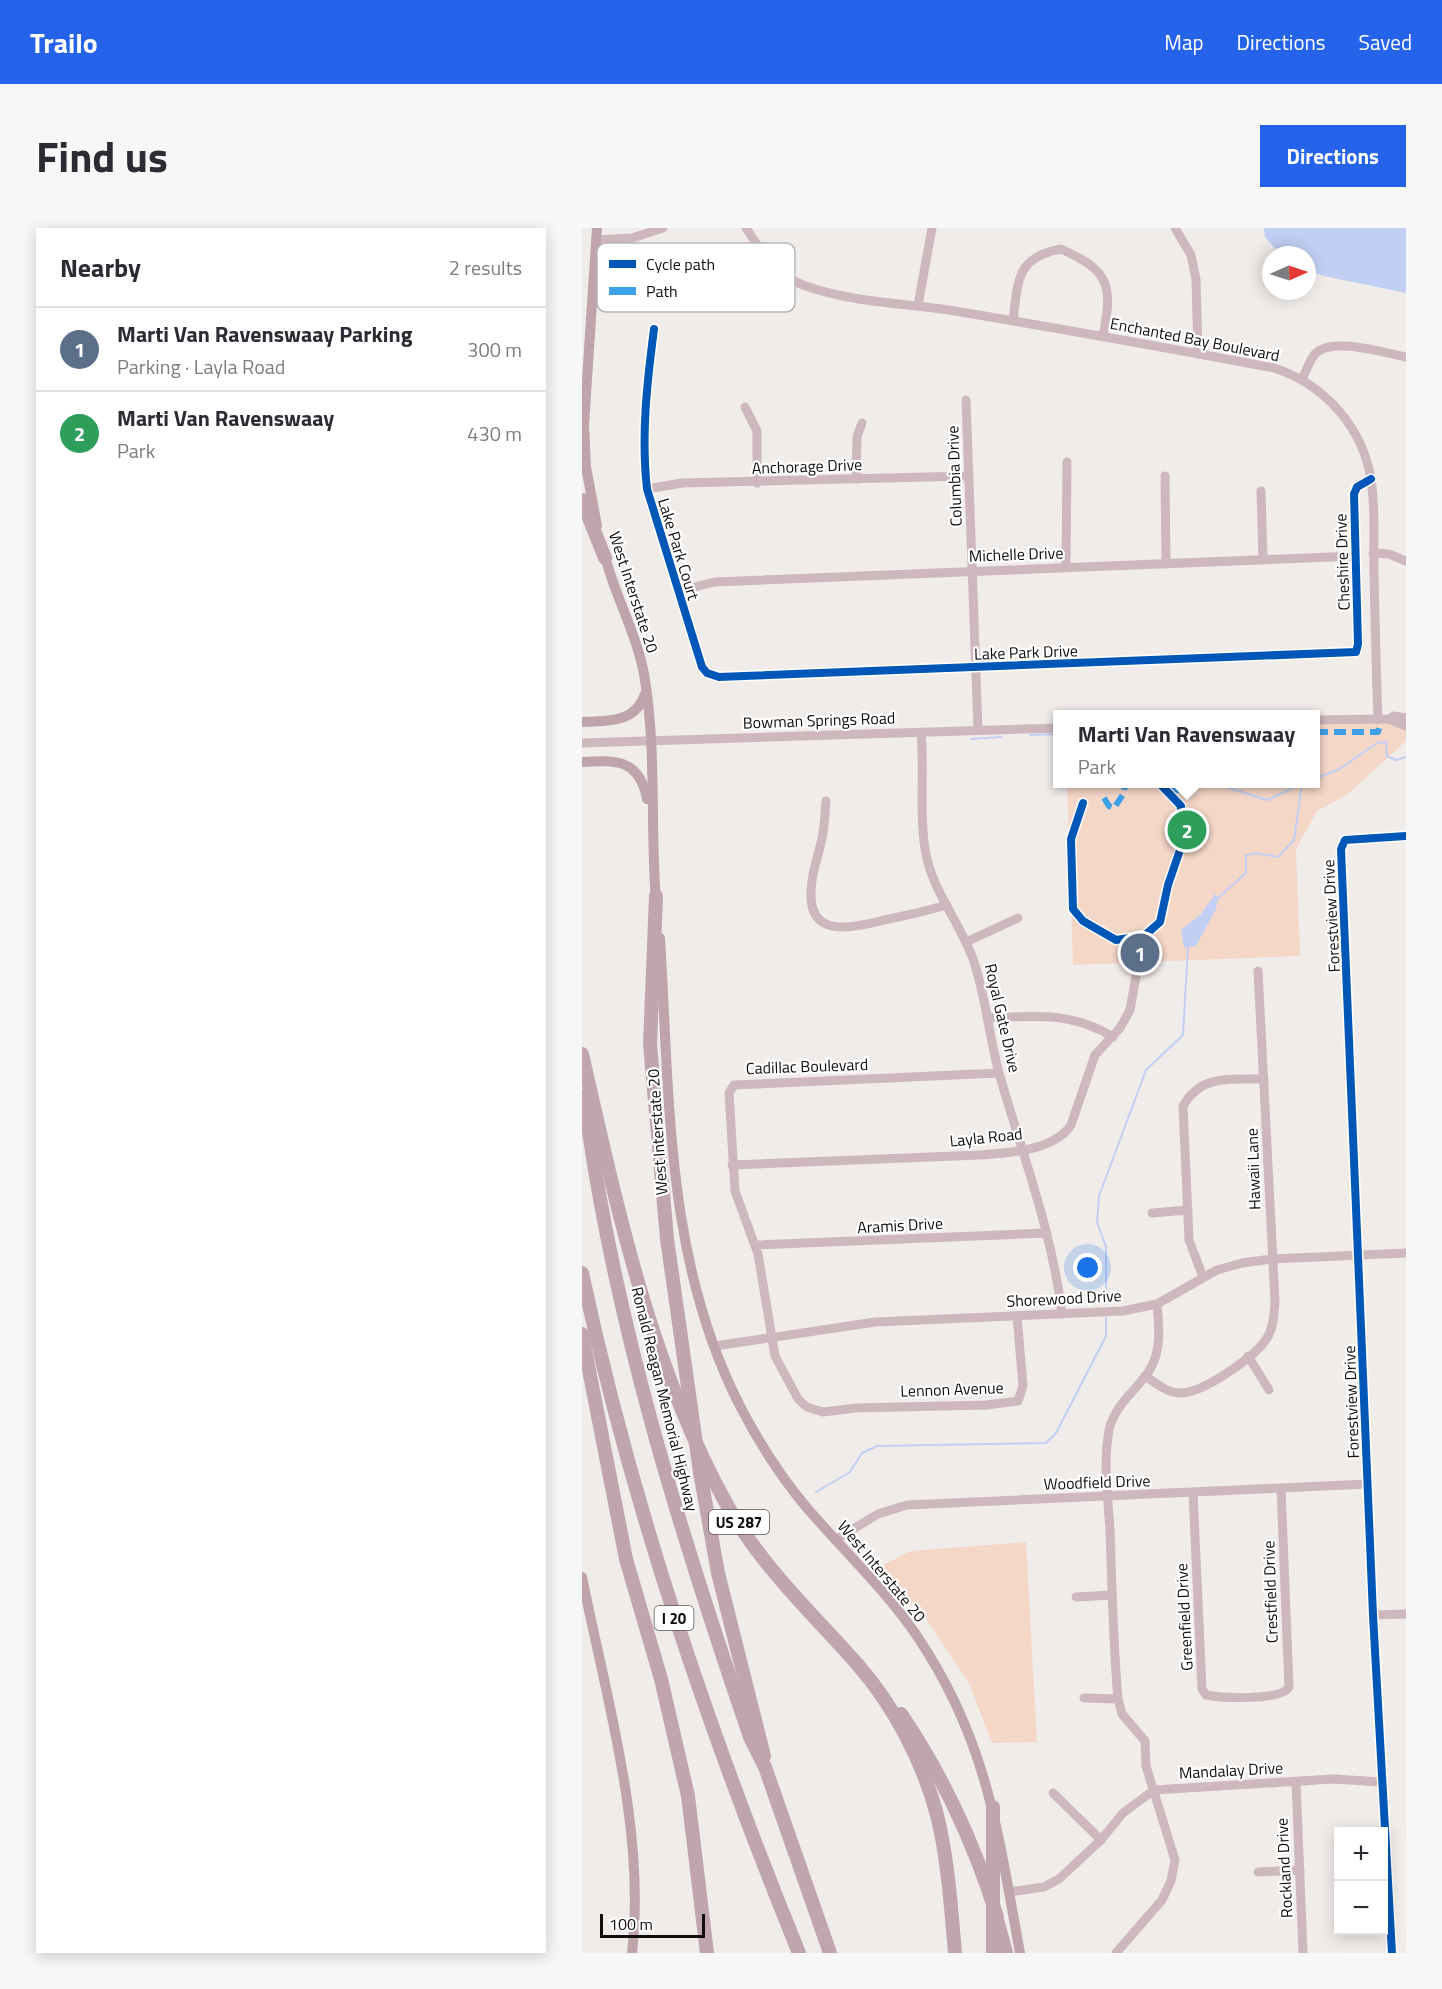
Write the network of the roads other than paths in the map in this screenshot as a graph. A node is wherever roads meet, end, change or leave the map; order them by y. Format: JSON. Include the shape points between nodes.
{"nodes":[{"id":1,"x":597,"y":228,"type":"edge"},
{"id":2,"x":663,"y":228,"type":"edge"},
{"id":3,"x":746,"y":228,"type":"edge"},
{"id":4,"x":932,"y":228,"type":"edge"},
{"id":5,"x":1175,"y":228,"type":"edge"},
{"id":6,"x":596,"y":240,"type":"junction"},
{"id":7,"x":755,"y":243,"type":"edge"},
{"id":8,"x":795,"y":280,"type":"edge"},
{"id":9,"x":918,"y":305,"type":"junction"},
{"id":10,"x":1013,"y":321,"type":"junction"},
{"id":11,"x":654,"y":329,"type":"dead end"},
{"id":12,"x":1103,"y":336,"type":"junction"},
{"id":13,"x":1198,"y":354,"type":"junction"},
{"id":14,"x":1406,"y":357,"type":"edge"},
{"id":15,"x":1302,"y":380,"type":"junction"},
{"id":16,"x":966,"y":400,"type":"dead end"},
{"id":17,"x":745,"y":406,"type":"dead end"},
{"id":18,"x":862,"y":423,"type":"dead end"},
{"id":19,"x":1067,"y":462,"type":"dead end"},
{"id":20,"x":969,"y":476,"type":"junction"},
{"id":21,"x":1166,"y":476,"type":"dead end"},
{"id":22,"x":856,"y":478,"type":"junction"},
{"id":23,"x":1371,"y":479,"type":"junction"},
{"id":24,"x":757,"y":483,"type":"junction"},
{"id":25,"x":647,"y":489,"type":"junction"},
{"id":26,"x":1262,"y":491,"type":"dead end"},
{"id":27,"x":582,"y":500,"type":"edge"},
{"id":28,"x":1373,"y":553,"type":"junction"},
{"id":29,"x":1356,"y":556,"type":"junction"},
{"id":30,"x":605,"y":558,"type":"junction"},
{"id":31,"x":1263,"y":560,"type":"junction"},
{"id":32,"x":1406,"y":561,"type":"edge"},
{"id":33,"x":1166,"y":564,"type":"junction"},
{"id":34,"x":1066,"y":567,"type":"junction"},
{"id":35,"x":973,"y":571,"type":"junction"},
{"id":36,"x":678,"y":591,"type":"junction"},
{"id":37,"x":1356,"y":652,"type":"joint"},
{"id":38,"x":702,"y":667,"type":"joint"},
{"id":39,"x":976,"y":667,"type":"junction"},
{"id":40,"x":646,"y":691,"type":"junction"},
{"id":41,"x":1406,"y":718,"type":"edge"},
{"id":42,"x":1383,"y":719,"type":"junction"},
{"id":43,"x":1320,"y":720,"type":"edge"},
{"id":44,"x":582,"y":722,"type":"edge"},
{"id":45,"x":1406,"y":726,"type":"edge"},
{"id":46,"x":1053,"y":729,"type":"edge"},
{"id":47,"x":978,"y":730,"type":"junction"},
{"id":48,"x":921,"y":732,"type":"junction"},
{"id":49,"x":650,"y":739,"type":"junction"},
{"id":50,"x":584,"y":742,"type":"edge"},
{"id":51,"x":582,"y":762,"type":"edge"},
{"id":52,"x":826,"y":801,"type":"dead end"},
{"id":53,"x":652,"y":819,"type":"junction"},
{"id":54,"x":1406,"y":836,"type":"edge"},
{"id":55,"x":656,"y":896,"type":"junction"},
{"id":56,"x":946,"y":905,"type":"junction"},
{"id":57,"x":1018,"y":918,"type":"dead end"},
{"id":58,"x":966,"y":942,"type":"junction"},
{"id":59,"x":1258,"y":971,"type":"dead end"},
{"id":60,"x":1136,"y":976,"type":"dead end"},
{"id":61,"x":987,"y":1018,"type":"junction"},
{"id":62,"x":1113,"y":1037,"type":"junction"},
{"id":63,"x":582,"y":1054,"type":"edge"},
{"id":64,"x":999,"y":1073,"type":"junction"},
{"id":65,"x":1264,"y":1079,"type":"junction"},
{"id":66,"x":582,"y":1082,"type":"edge"},
{"id":67,"x":1023,"y":1149,"type":"junction"},
{"id":68,"x":732,"y":1165,"type":"junction"},
{"id":69,"x":1188,"y":1210,"type":"junction"},
{"id":70,"x":1152,"y":1213,"type":"dead end"},
{"id":71,"x":1047,"y":1233,"type":"junction"},
{"id":72,"x":755,"y":1245,"type":"junction"},
{"id":73,"x":1406,"y":1253,"type":"edge"},
{"id":74,"x":1359,"y":1255,"type":"junction"},
{"id":75,"x":1272,"y":1259,"type":"junction"},
{"id":76,"x":582,"y":1273,"type":"edge"},
{"id":77,"x":1203,"y":1277,"type":"junction"},
{"id":78,"x":1157,"y":1304,"type":"junction"},
{"id":79,"x":1062,"y":1314,"type":"junction"},
{"id":80,"x":1017,"y":1316,"type":"junction"},
{"id":81,"x":582,"y":1334,"type":"edge"},
{"id":82,"x":771,"y":1336,"type":"junction"},
{"id":83,"x":715,"y":1346,"type":"junction"},
{"id":84,"x":1248,"y":1356,"type":"junction"},
{"id":85,"x":1144,"y":1376,"type":"junction"},
{"id":86,"x":1269,"y":1390,"type":"dead end"},
{"id":87,"x":802,"y":1404,"type":"joint"},
{"id":88,"x":1368,"y":1484,"type":"junction"},
{"id":89,"x":1281,"y":1488,"type":"junction"},
{"id":90,"x":1193,"y":1494,"type":"junction"},
{"id":91,"x":1108,"y":1497,"type":"junction"},
{"id":92,"x":836,"y":1540,"type":"junction"},
{"id":93,"x":582,"y":1577,"type":"edge"},
{"id":94,"x":1112,"y":1595,"type":"junction"},
{"id":95,"x":1076,"y":1597,"type":"dead end"},
{"id":96,"x":1406,"y":1614,"type":"edge"},
{"id":97,"x":1373,"y":1615,"type":"junction"},
{"id":98,"x":1285,"y":1692,"type":"joint"},
{"id":99,"x":882,"y":1696,"type":"junction"},
{"id":100,"x":1084,"y":1698,"type":"dead end"},
{"id":101,"x":1118,"y":1699,"type":"junction"},
{"id":102,"x":765,"y":1767,"type":"junction"},
{"id":103,"x":1296,"y":1782,"type":"junction"},
{"id":104,"x":1382,"y":1782,"type":"junction"},
{"id":105,"x":1154,"y":1790,"type":"junction"},
{"id":106,"x":1053,"y":1792,"type":"dead end"},
{"id":107,"x":993,"y":1807,"type":"junction"},
{"id":108,"x":1101,"y":1839,"type":"junction"},
{"id":109,"x":1300,"y":1870,"type":"junction"},
{"id":110,"x":1258,"y":1872,"type":"dead end"},
{"id":111,"x":1009,"y":1892,"type":"junction"},
{"id":112,"x":704,"y":1916,"type":"junction"},
{"id":113,"x":632,"y":1953,"type":"edge"},
{"id":114,"x":700,"y":1953,"type":"edge"},
{"id":115,"x":707,"y":1953,"type":"edge"},
{"id":116,"x":799,"y":1953,"type":"edge"},
{"id":117,"x":830,"y":1953,"type":"edge"},
{"id":118,"x":955,"y":1953,"type":"edge"},
{"id":119,"x":993,"y":1953,"type":"edge"},
{"id":120,"x":1006,"y":1953,"type":"edge"},
{"id":121,"x":1020,"y":1953,"type":"edge"},
{"id":122,"x":1116,"y":1953,"type":"edge"},
{"id":123,"x":1303,"y":1953,"type":"edge"},
{"id":124,"x":1392,"y":1953,"type":"edge"}],
"edges":[{"from":1,"to":6,"type":"main road","name":"West Interstate 20"},
{"from":2,"to":6,"type":"street","via":[[632,238]]},
{"from":3,"to":7,"type":"street","name":"Enchanted Bay Boulevard"},
{"from":4,"to":9,"type":"street"},
{"from":5,"to":13,"type":"street","via":[[1191,255],[1196,279]]},
{"from":6,"to":30,"type":"main road","name":"West Interstate 20","via":[[584,425],[586,467]]},
{"from":8,"to":9,"type":"street","name":"Enchanted Bay Boulevard","via":[[870,301]]},
{"from":9,"to":10,"type":"street","name":"Enchanted Bay Boulevard"},
{"from":10,"to":12,"type":"street","name":"Enchanted Bay Boulevard"},
{"from":10,"to":12,"type":"street","via":[[1026,264],[1036,256],[1061,249],[1087,261],[1105,282],[1108,309]]},
{"from":11,"to":25,"type":"street","name":"Lake Park Court","via":[[645,395]]},
{"from":12,"to":13,"type":"street","name":"Enchanted Bay Boulevard"},
{"from":13,"to":15,"type":"street","name":"Enchanted Bay Boulevard","via":[[1274,368]]},
{"from":14,"to":15,"type":"street","via":[[1329,346],[1315,354]]},
{"from":15,"to":23,"type":"street","name":"Enchanted Bay Boulevard","via":[[1341,412],[1363,448]]},
{"from":16,"to":20,"type":"street","name":"Columbia Drive"},
{"from":17,"to":24,"type":"street","via":[[757,431]]},
{"from":18,"to":22,"type":"street","via":[[857,437]]},
{"from":19,"to":34,"type":"street"},
{"from":20,"to":22,"type":"street","name":"Anchorage Drive"},
{"from":20,"to":35,"type":"street","name":"Columbia Drive"},
{"from":21,"to":33,"type":"street"},
{"from":22,"to":24,"type":"street","name":"Anchorage Drive"},
{"from":23,"to":28,"type":"street","name":"Enchanted Bay Boulevard"},
{"from":23,"to":29,"type":"street","name":"Cheshire Drive","via":[[1357,487],[1354,494]]},
{"from":24,"to":25,"type":"street","name":"Anchorage Drive","via":[[682,483]]},
{"from":25,"to":36,"type":"street","name":"Lake Park Court"},
{"from":26,"to":31,"type":"street"},
{"from":27,"to":30,"type":"highway"},
{"from":28,"to":32,"type":"street"},
{"from":28,"to":42,"type":"street","name":"Enchanted Bay Boulevard"},
{"from":29,"to":31,"type":"street","name":"Michelle Drive"},
{"from":29,"to":37,"type":"street","name":"Cheshire Drive"},
{"from":30,"to":40,"type":"main road","name":"West Interstate 20","via":[[634,635]]},
{"from":31,"to":33,"type":"street","name":"Michelle Drive"},
{"from":33,"to":34,"type":"street","name":"Michelle Drive"},
{"from":34,"to":35,"type":"street","name":"Michelle Drive"},
{"from":35,"to":36,"type":"street","name":"Michelle Drive","via":[[715,582]]},
{"from":35,"to":39,"type":"street","name":"Columbia Drive"},
{"from":36,"to":38,"type":"street","name":"Lake Park Court"},
{"from":37,"to":39,"type":"street","name":"Lake Park Drive"},
{"from":38,"to":39,"type":"street","name":"Lake Park Drive","via":[[719,677]]},
{"from":39,"to":47,"type":"street","name":"Columbia Drive"},
{"from":40,"to":44,"type":"main road","via":[[635,712],[613,720]]},
{"from":40,"to":49,"type":"main road","name":"West Interstate 20"},
{"from":41,"to":42,"type":"street"},
{"from":42,"to":43,"type":"street"},
{"from":42,"to":45,"type":"street"},
{"from":46,"to":47,"type":"street","name":"Bowman Springs Road"},
{"from":47,"to":48,"type":"street","name":"Bowman Springs Road"},
{"from":48,"to":49,"type":"street","name":"Bowman Springs Road"},
{"from":48,"to":56,"type":"street","name":"Royal Gate Drive","via":[[926,856]]},
{"from":49,"to":50,"type":"street","name":"Bowman Springs Road"},
{"from":49,"to":53,"type":"main road","name":"West Interstate 20"},
{"from":51,"to":53,"type":"main road","via":[[615,761],[633,768],[640,777]]},
{"from":52,"to":56,"type":"street","via":[[810,894],[813,911],[823,922],[851,927]]},
{"from":53,"to":55,"type":"main road","name":"West Interstate 20"},
{"from":54,"to":74,"type":"street","name":"Forestview Drive","via":[[1346,840],[1341,849]]},
{"from":55,"to":83,"type":"main road","name":"West Interstate 20","via":[[676,1196],[697,1299]]},
{"from":55,"to":102,"type":"highway","bridge":true,"via":[[650,1044],[667,1239],[718,1573],[763,1744]]},
{"from":56,"to":58,"type":"street","name":"Royal Gate Drive"},
{"from":57,"to":58,"type":"street"},
{"from":58,"to":61,"type":"street","name":"Royal Gate Drive","via":[[981,982]]},
{"from":59,"to":65,"type":"street","name":"Hawaii Lane"},
{"from":60,"to":62,"type":"street","name":"Layla Road","via":[[1130,1010]]},
{"from":61,"to":62,"type":"street","via":[[1065,1017]]},
{"from":61,"to":64,"type":"street","name":"Royal Gate Drive"},
{"from":62,"to":67,"type":"street","name":"Layla Road","via":[[1095,1055],[1065,1134]]},
{"from":63,"to":99,"type":"highway","number":"US 287","via":[[645,1308],[688,1430],[727,1506],[773,1569]]},
{"from":64,"to":67,"type":"street","name":"Royal Gate Drive"},
{"from":64,"to":68,"type":"street","name":"Cadillac Boulevard","via":[[734,1085],[729,1093]]},
{"from":65,"to":69,"type":"street","via":[[1212,1081],[1202,1083],[1190,1093],[1182,1115]]},
{"from":65,"to":75,"type":"street","name":"Hawaii Lane"},
{"from":66,"to":102,"type":"highway","name":"Ronald Reagan Memorial Highway","number":"I 20","via":[[608,1237],[657,1440],[713,1629],[750,1737]]},
{"from":67,"to":68,"type":"street","name":"Layla Road","via":[[980,1155]]},
{"from":67,"to":71,"type":"street","name":"Royal Gate Drive"},
{"from":68,"to":72,"type":"street","name":"Cadillac Boulevard","via":[[735,1191]]},
{"from":69,"to":70,"type":"street"},
{"from":69,"to":77,"type":"street","via":[[1189,1240]]},
{"from":71,"to":72,"type":"street","name":"Aramis Drive"},
{"from":71,"to":79,"type":"street","name":"Royal Gate Drive"},
{"from":72,"to":82,"type":"street","name":"Cadillac Boulevard","via":[[765,1283]]},
{"from":73,"to":74,"type":"street","name":"Shorewood Drive"},
{"from":74,"to":75,"type":"street","name":"Shorewood Drive"},
{"from":74,"to":88,"type":"street","name":"Forestview Drive"},
{"from":75,"to":77,"type":"street","name":"Shorewood Drive","via":[[1242,1263]]},
{"from":75,"to":84,"type":"street","name":"Hawaii Lane","via":[[1273,1323],[1268,1337]]},
{"from":76,"to":116,"type":"highway","number":"I 20","via":[[625,1449],[680,1637]]},
{"from":77,"to":78,"type":"street","name":"Shorewood Drive"},
{"from":78,"to":79,"type":"street","name":"Shorewood Drive","via":[[1123,1311]]},
{"from":78,"to":85,"type":"street","via":[[1160,1336]]},
{"from":79,"to":80,"type":"street","name":"Shorewood Drive"},
{"from":80,"to":82,"type":"street","name":"Shorewood Drive","via":[[875,1322]]},
{"from":80,"to":87,"type":"street","name":"Lennon Avenue","via":[[1023,1386],[1018,1401],[823,1413]]},
{"from":81,"to":112,"type":"highway","via":[[626,1559],[679,1751]]},
{"from":82,"to":83,"type":"street","name":"Shorewood Drive"},
{"from":82,"to":87,"type":"street","name":"Cadillac Boulevard","via":[[775,1356]]},
{"from":83,"to":92,"type":"main road","name":"West Interstate 20","via":[[739,1405],[757,1436],[806,1506]]},
{"from":84,"to":85,"type":"street","name":"Hawaii Lane","via":[[1198,1390],[1183,1394]]},
{"from":84,"to":86,"type":"street"},
{"from":85,"to":91,"type":"street","via":[[1121,1403],[1110,1429]]},
{"from":88,"to":89,"type":"street","name":"Woodfield Drive"},
{"from":88,"to":97,"type":"street","name":"Forestview Drive"},
{"from":89,"to":90,"type":"street","name":"Woodfield Drive"},
{"from":89,"to":98,"type":"street","name":"Crestfield Drive","via":[[1289,1677]]},
{"from":90,"to":91,"type":"street","name":"Woodfield Drive"},
{"from":90,"to":98,"type":"street","name":"Greenfield Drive","via":[[1203,1693],[1261,1696]]},
{"from":91,"to":92,"type":"street","name":"Woodfield Drive","via":[[907,1505],[878,1514]]},
{"from":91,"to":94,"type":"street"},
{"from":92,"to":107,"type":"main road","name":"West Interstate 20","via":[[918,1637],[940,1673],[969,1727]]},
{"from":93,"to":113,"type":"main road","via":[[609,1698],[630,1825]]},
{"from":94,"to":95,"type":"street"},
{"from":94,"to":101,"type":"street"},
{"from":96,"to":97,"type":"street"},
{"from":97,"to":104,"type":"street","name":"Forestview Drive"},
{"from":99,"to":118,"type":"highway","number":"US 287","via":[[916,1760],[937,1816]]},
{"from":99,"to":120,"type":"highway","bridge":true,"via":[[894,1703],[935,1767],[970,1839]]},
{"from":100,"to":101,"type":"street"},
{"from":101,"to":105,"type":"street","via":[[1122,1714],[1145,1741],[1146,1766]]},
{"from":102,"to":117,"type":"highway","name":"Ronald Reagan Memorial Highway","number":"I 20"},
{"from":103,"to":104,"type":"street","name":"Mandalay Drive"},
{"from":103,"to":105,"type":"street","name":"Mandalay Drive"},
{"from":103,"to":109,"type":"street","name":"Rockland Drive"},
{"from":104,"to":124,"type":"street","name":"Forestview Drive"},
{"from":105,"to":108,"type":"street","via":[[1123,1813]]},
{"from":105,"to":122,"type":"street","via":[[1173,1847],[1175,1870],[1162,1900]]},
{"from":106,"to":108,"type":"street"},
{"from":107,"to":111,"type":"main road","name":"West Interstate 20"},
{"from":107,"to":119,"type":"highway"},
{"from":108,"to":111,"type":"street","via":[[1059,1879],[1044,1887]]},
{"from":109,"to":110,"type":"street"},
{"from":109,"to":123,"type":"street","name":"Rockland Drive"},
{"from":111,"to":121,"type":"main road","name":"West Interstate 20"},
{"from":112,"to":114,"type":"highway"},
{"from":112,"to":115,"type":"highway"}]}
